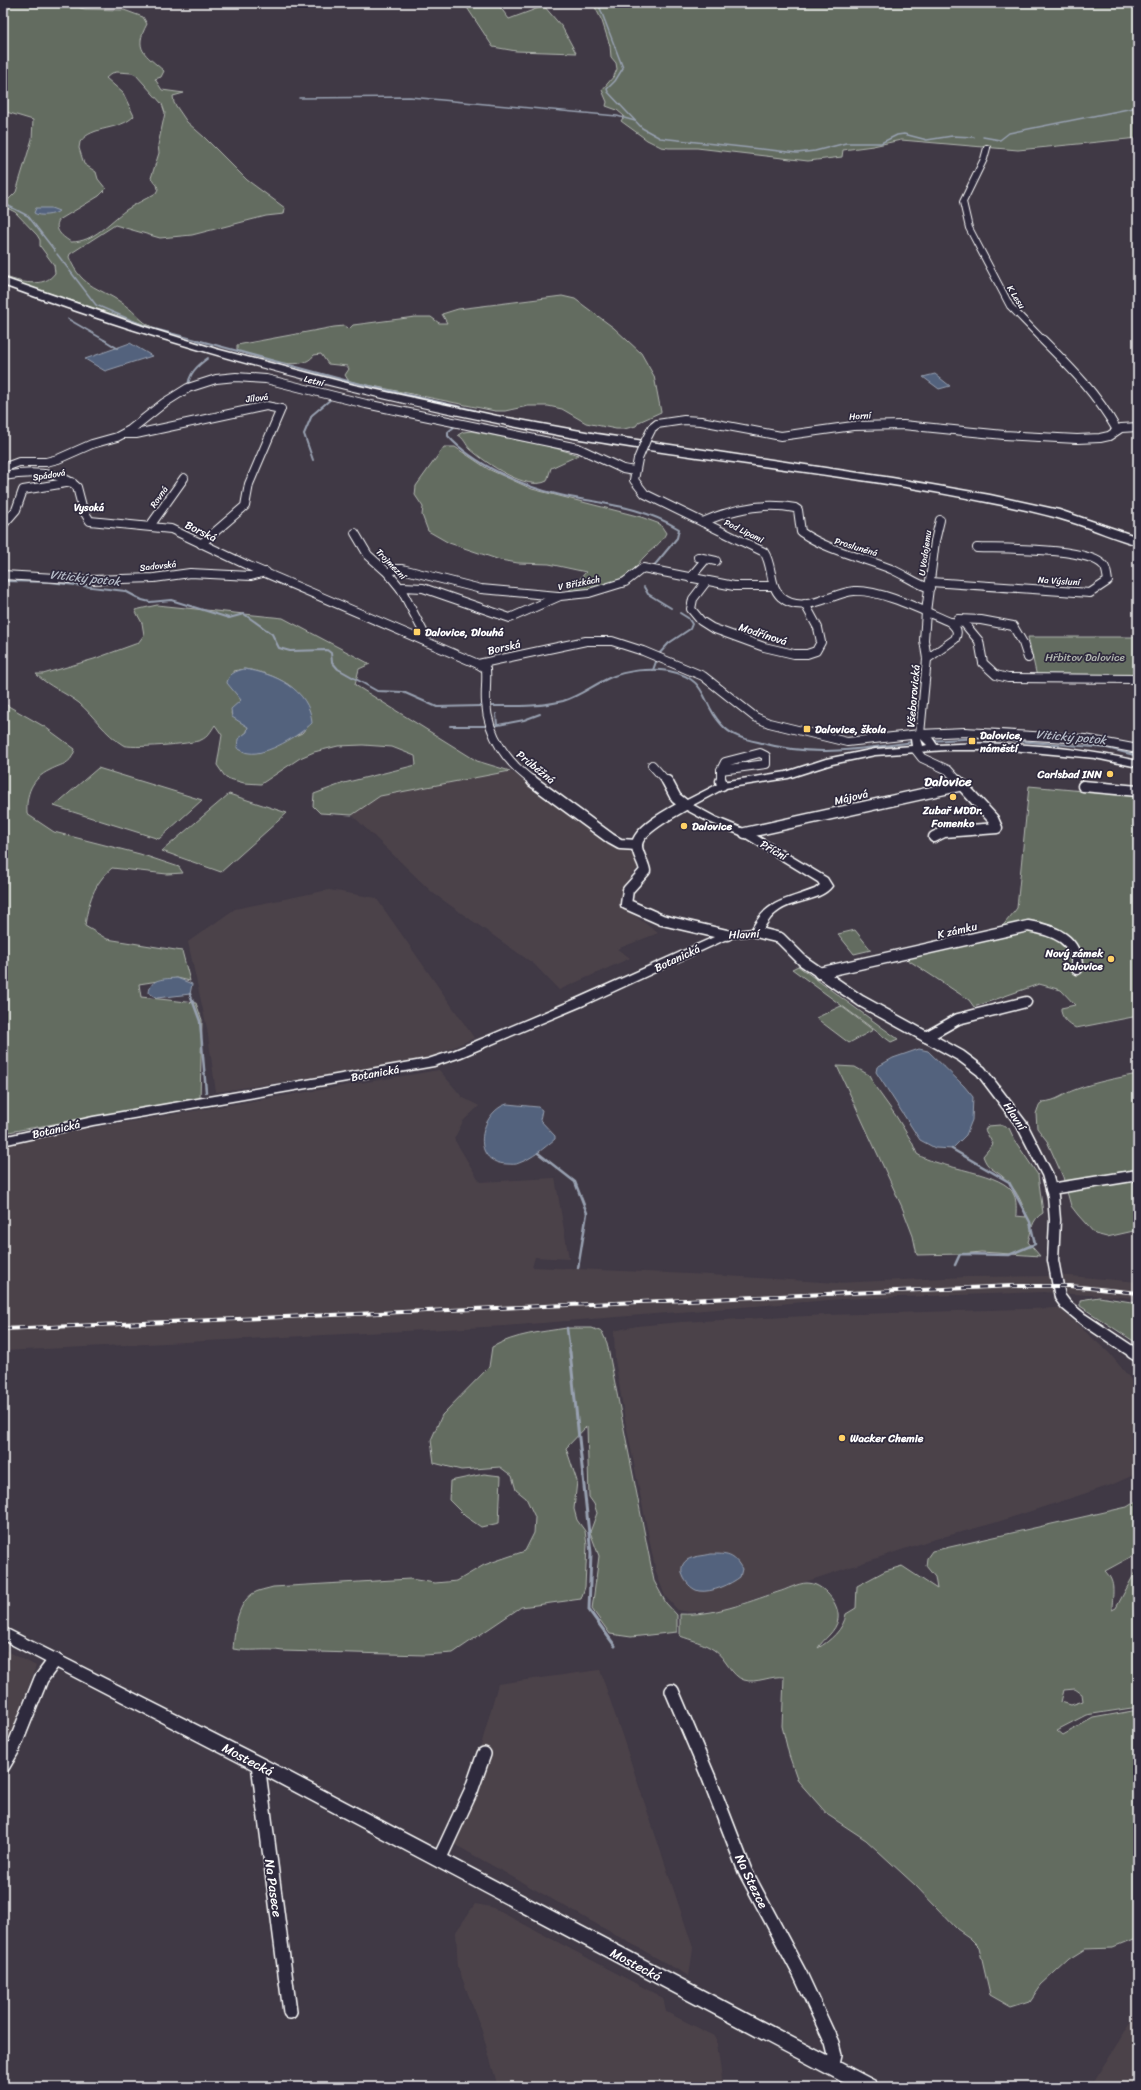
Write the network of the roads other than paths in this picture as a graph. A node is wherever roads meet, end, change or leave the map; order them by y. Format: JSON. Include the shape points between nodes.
{"nodes":[{"id":1,"x":987,"y":148,"type":"dead end"},
{"id":2,"x":3,"y":281,"type":"edge"},
{"id":3,"x":3,"y":287,"type":"edge"},
{"id":4,"x":1138,"y":427,"type":"edge"},
{"id":5,"x":1117,"y":430,"type":"junction"},
{"id":6,"x":124,"y":434,"type":"junction"},
{"id":7,"x":3,"y":468,"type":"edge"},
{"id":8,"x":634,"y":471,"type":"junction"},
{"id":9,"x":3,"y":476,"type":"edge"},
{"id":10,"x":184,"y":478,"type":"dead end"},
{"id":11,"x":72,"y":482,"type":"junction"},
{"id":12,"x":940,"y":520,"type":"dead end"},
{"id":13,"x":703,"y":522,"type":"junction"},
{"id":14,"x":3,"y":525,"type":"edge"},
{"id":15,"x":150,"y":526,"type":"junction"},
{"id":16,"x":355,"y":533,"type":"dead end"},
{"id":17,"x":1138,"y":540,"type":"edge"},
{"id":18,"x":201,"y":544,"type":"junction"},
{"id":19,"x":1138,"y":545,"type":"edge"},
{"id":20,"x":977,"y":548,"type":"dead end"},
{"id":21,"x":698,"y":557,"type":"dead end"},
{"id":22,"x":706,"y":559,"type":"junction"},
{"id":23,"x":716,"y":561,"type":"dead end"},
{"id":24,"x":266,"y":572,"type":"junction"},
{"id":25,"x":388,"y":573,"type":"junction"},
{"id":26,"x":3,"y":575,"type":"edge"},
{"id":27,"x":690,"y":578,"type":"junction"},
{"id":28,"x":706,"y":582,"type":"junction"},
{"id":29,"x":930,"y":585,"type":"junction"},
{"id":30,"x":774,"y":586,"type":"junction"},
{"id":31,"x":401,"y":589,"type":"junction"},
{"id":32,"x":560,"y":596,"type":"junction"},
{"id":33,"x":806,"y":604,"type":"junction"},
{"id":34,"x":926,"y":612,"type":"junction"},
{"id":35,"x":952,"y":621,"type":"junction"},
{"id":36,"x":423,"y":640,"type":"junction"},
{"id":37,"x":1028,"y":658,"type":"dead end"},
{"id":38,"x":927,"y":659,"type":"junction"},
{"id":39,"x":478,"y":664,"type":"junction"},
{"id":40,"x":1138,"y":679,"type":"edge"},
{"id":41,"x":923,"y":742,"type":"junction"},
{"id":42,"x":1138,"y":749,"type":"edge"},
{"id":43,"x":766,"y":764,"type":"dead end"},
{"id":44,"x":1138,"y":764,"type":"edge"},
{"id":45,"x":652,"y":765,"type":"dead end"},
{"id":46,"x":722,"y":785,"type":"junction"},
{"id":47,"x":963,"y":785,"type":"junction"},
{"id":48,"x":1083,"y":786,"type":"dead end"},
{"id":49,"x":1138,"y":791,"type":"edge"},
{"id":50,"x":685,"y":805,"type":"junction"},
{"id":51,"x":745,"y":833,"type":"junction"},
{"id":52,"x":934,"y":837,"type":"dead end"},
{"id":53,"x":637,"y":846,"type":"junction"},
{"id":54,"x":756,"y":932,"type":"junction"},
{"id":55,"x":727,"y":935,"type":"junction"},
{"id":56,"x":1077,"y":969,"type":"dead end"},
{"id":57,"x":819,"y":973,"type":"junction"},
{"id":58,"x":1026,"y":1002,"type":"dead end"},
{"id":59,"x":926,"y":1037,"type":"junction"},
{"id":60,"x":3,"y":1141,"type":"edge"},
{"id":61,"x":1138,"y":1176,"type":"edge"},
{"id":62,"x":1051,"y":1190,"type":"junction"},
{"id":63,"x":1138,"y":1355,"type":"edge"},
{"id":64,"x":3,"y":1632,"type":"edge"},
{"id":65,"x":55,"y":1660,"type":"junction"},
{"id":66,"x":672,"y":1691,"type":"dead end"},
{"id":67,"x":484,"y":1754,"type":"dead end"},
{"id":68,"x":258,"y":1764,"type":"junction"},
{"id":69,"x":3,"y":1766,"type":"edge"},
{"id":70,"x":439,"y":1860,"type":"junction"},
{"id":71,"x":290,"y":2012,"type":"dead end"},
{"id":72,"x":832,"y":2068,"type":"junction"},
{"id":73,"x":869,"y":2087,"type":"edge"}],
"edges":[{"from":1,"to":5,"type":"street","name":"K Lesu","via":[[963,202],[969,228],[1020,320],[1087,385]]},
{"from":2,"to":17,"type":"highway","via":[[183,342],[398,398],[568,433],[967,494],[1055,513]]},
{"from":3,"to":19,"type":"highway","via":[[177,346],[394,402],[566,437],[714,462],[964,498],[1052,518]]},
{"from":4,"to":5,"type":"street","name":"Horní"},
{"from":5,"to":8,"type":"street","name":"Horní","bridge":true,"via":[[1109,436],[1100,438],[1066,439],[880,425],[768,435],[701,420],[668,420],[652,428]]},
{"from":6,"to":7,"type":"street","name":"Letní","via":[[92,444],[58,460],[19,462]]},
{"from":6,"to":8,"type":"street","name":"Letní","via":[[188,388],[216,379],[255,377],[412,414],[578,448],[622,469]]},
{"from":6,"to":18,"type":"street","name":"Jílová","via":[[136,434],[266,406],[280,409],[249,484],[245,506]]},
{"from":8,"to":13,"type":"street","name":"Pod Lipami","via":[[634,480],[645,494]]},
{"from":9,"to":11,"type":"street","via":[[55,476]]},
{"from":10,"to":15,"type":"street","name":"Rovná"},
{"from":11,"to":14,"type":"street","name":"Spádová","via":[[23,490],[16,510]]},
{"from":11,"to":15,"type":"street","name":"Borská","via":[[76,486],[85,517],[90,521]]},
{"from":12,"to":29,"type":"street","name":"U Vodojemu"},
{"from":13,"to":29,"type":"street","name":"Prosluněná","via":[[734,510],[763,507],[795,508],[798,510],[801,532],[826,548],[891,568],[921,586]]},
{"from":13,"to":30,"type":"street","name":"Pod Lipami","via":[[764,552],[769,557]]},
{"from":15,"to":18,"type":"street","name":"Borská","via":[[171,529]]},
{"from":16,"to":25,"type":"street","name":"Trojmezní","via":[[368,554]]},
{"from":18,"to":24,"type":"street","name":"Borská"},
{"from":20,"to":29,"type":"street","name":"Na Výsluní","via":[[1076,554],[1097,560],[1104,566],[1108,581],[1090,593]]},
{"from":21,"to":22,"type":"street"},
{"from":22,"to":23,"type":"street"},
{"from":22,"to":27,"type":"street"},
{"from":24,"to":26,"type":"street","name":"Sadovská","via":[[251,576],[190,572],[154,578],[91,580]]},
{"from":24,"to":36,"type":"street","name":"Borská"},
{"from":25,"to":31,"type":"street","name":"Trojmezní"},
{"from":25,"to":32,"type":"street","via":[[402,569],[481,589]]},
{"from":27,"to":28,"type":"street","name":"V Břízkách"},
{"from":27,"to":32,"type":"street","name":"V Břízkách","via":[[643,568],[617,585],[589,593]]},
{"from":28,"to":30,"type":"street","name":"V Břízkách","via":[[734,586]]},
{"from":28,"to":33,"type":"street","name":"Modřínová","via":[[693,599],[691,609],[703,623],[784,654],[803,654],[820,646],[820,635]]},
{"from":29,"to":34,"type":"street","name":"Všeborovická"},
{"from":30,"to":33,"type":"street","via":[[785,599],[797,604]]},
{"from":31,"to":32,"type":"street","name":"V Břízkách","via":[[407,586],[423,588],[506,618]]},
{"from":31,"to":36,"type":"street","via":[[425,635]]},
{"from":33,"to":34,"type":"street","via":[[862,591]]},
{"from":34,"to":35,"type":"street"},
{"from":34,"to":38,"type":"street","name":"Všeborovická","via":[[924,640]]},
{"from":35,"to":37,"type":"street","via":[[964,618],[1013,626]]},
{"from":35,"to":38,"type":"street","name":"Všeborovická","via":[[956,638]]},
{"from":35,"to":40,"type":"street","via":[[964,623],[978,638],[982,646],[983,663],[996,675],[1039,680]]},
{"from":36,"to":39,"type":"street","name":"Borská"},
{"from":38,"to":41,"type":"street","name":"Všeborovická"},
{"from":39,"to":41,"type":"street","name":"Borská","via":[[586,641],[612,641],[703,676],[755,717],[769,723],[847,742]]},
{"from":39,"to":53,"type":"street","name":"Průběžná","via":[[486,669],[486,710],[496,740],[507,760],[611,839],[620,844]]},
{"from":41,"to":42,"type":"street","name":"Borská","via":[[965,732],[1085,739]]},
{"from":41,"to":44,"type":"street","via":[[1095,754]]},
{"from":41,"to":46,"type":"street","via":[[852,756],[788,775]]},
{"from":41,"to":47,"type":"street","via":[[917,754],[948,770]]},
{"from":43,"to":46,"type":"street","via":[[722,770]]},
{"from":45,"to":50,"type":"street","name":"Příční","via":[[666,780],[676,798]]},
{"from":46,"to":50,"type":"street"},
{"from":47,"to":51,"type":"street","name":"Májová"},
{"from":47,"to":52,"type":"street","via":[[993,819],[997,828],[944,832]]},
{"from":48,"to":49,"type":"street"},
{"from":50,"to":51,"type":"street","name":"Příční"},
{"from":50,"to":53,"type":"street","via":[[642,832],[637,840]]},
{"from":51,"to":54,"type":"street","name":"Příční","via":[[824,880],[826,886],[821,891],[782,903],[769,912]]},
{"from":53,"to":55,"type":"street","name":"Hlavní","via":[[645,863],[645,871],[627,890],[624,897],[626,904],[653,917]]},
{"from":54,"to":55,"type":"street","name":"Hlavní"},
{"from":54,"to":57,"type":"street","name":"Hlavní","via":[[780,938]]},
{"from":55,"to":60,"type":"street","name":"Botanická","via":[[580,1002],[430,1063],[92,1121]]},
{"from":56,"to":57,"type":"street","name":"K zámku","via":[[1074,950],[1069,944],[1048,932],[1028,926]]},
{"from":57,"to":59,"type":"street","name":"Hlavní","via":[[861,1001]]},
{"from":58,"to":59,"type":"street","via":[[958,1019]]},
{"from":59,"to":62,"type":"street","name":"Hlavní","via":[[961,1056],[981,1071],[1022,1125],[1047,1174]]},
{"from":61,"to":62,"type":"street"},
{"from":62,"to":63,"type":"street","name":"Hlavní","via":[[1055,1220],[1053,1260],[1058,1291],[1066,1305],[1083,1319]]},
{"from":64,"to":65,"type":"street","name":"Mostecká"},
{"from":65,"to":68,"type":"street","name":"Mostecká"},
{"from":65,"to":69,"type":"street","via":[[41,1679],[13,1749]]},
{"from":66,"to":72,"type":"street","name":"Na Stezce","via":[[745,1871],[800,1974],[832,2043],[835,2055]]},
{"from":67,"to":70,"type":"street","via":[[471,1791]]},
{"from":68,"to":70,"type":"street","name":"Mostecká"},
{"from":68,"to":71,"type":"street","name":"Na Pasece"},
{"from":70,"to":72,"type":"street","name":"Mostecká"},
{"from":72,"to":73,"type":"street","name":"Mostecká"}]}
